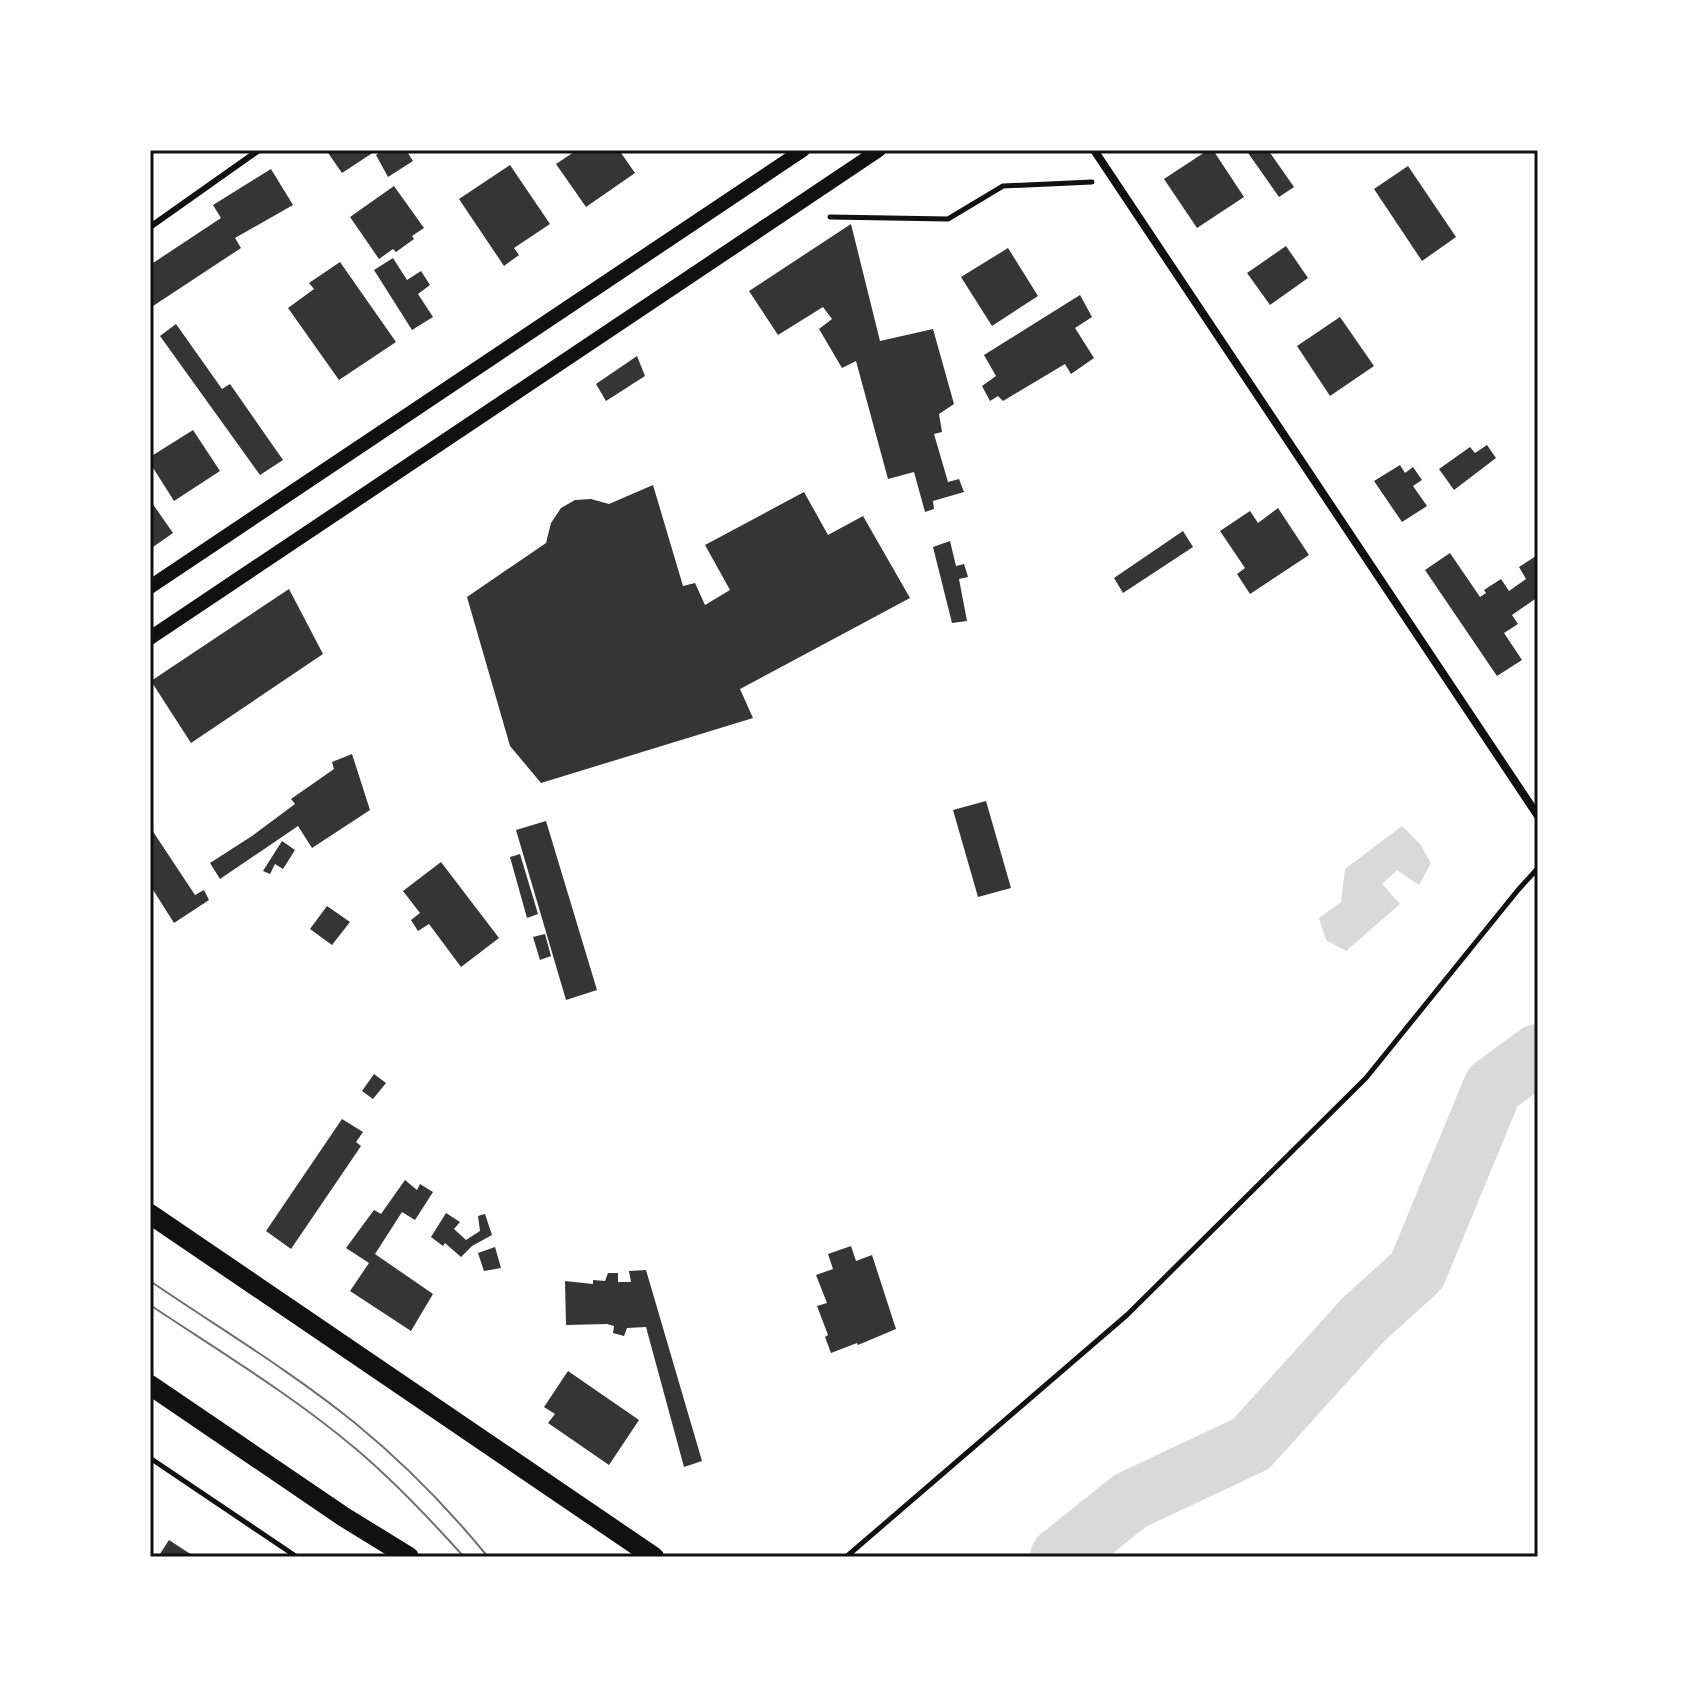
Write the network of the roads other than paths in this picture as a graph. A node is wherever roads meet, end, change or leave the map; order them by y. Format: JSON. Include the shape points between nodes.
{"nodes":[{"id":1,"x":259,"y":150,"type":"edge"},
{"id":2,"x":803,"y":150,"type":"edge"},
{"id":3,"x":879,"y":150,"type":"edge"},
{"id":4,"x":1094,"y":150,"type":"edge"},
{"id":5,"x":150,"y":227,"type":"edge"},
{"id":6,"x":150,"y":587,"type":"edge"},
{"id":7,"x":150,"y":638,"type":"edge"},
{"id":8,"x":1538,"y":816,"type":"edge"},
{"id":9,"x":150,"y":1214,"type":"edge"},
{"id":10,"x":150,"y":1385,"type":"edge"},
{"id":11,"x":409,"y":1557,"type":"edge"},
{"id":12,"x":654,"y":1557,"type":"edge"}],
"edges":[{"from":1,"to":5,"type":"lane"},
{"from":2,"to":6,"type":"street"},
{"from":3,"to":7,"type":"street"},
{"from":4,"to":8,"type":"street"},
{"from":9,"to":12,"type":"main road"},
{"from":10,"to":11,"type":"main road"}]}
